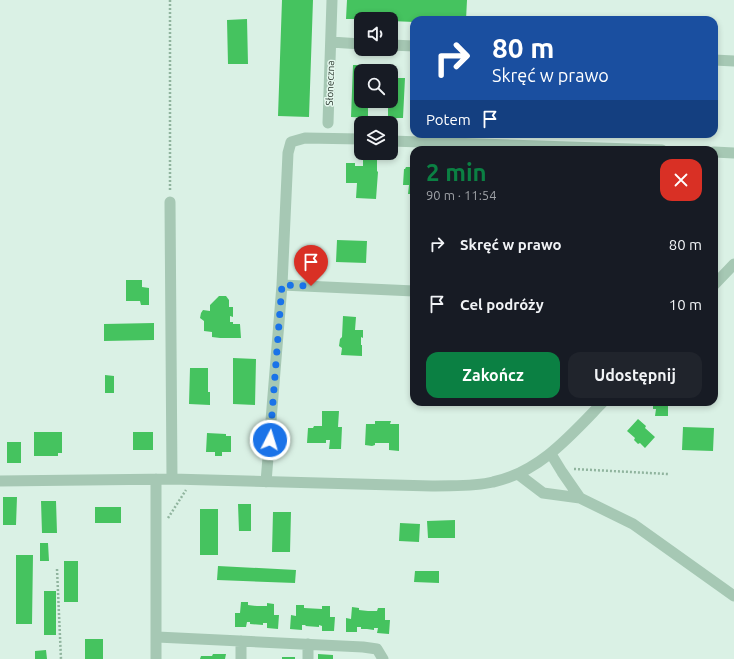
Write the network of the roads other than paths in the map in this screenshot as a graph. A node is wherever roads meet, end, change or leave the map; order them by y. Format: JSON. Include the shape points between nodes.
{"nodes":[{"id":1,"x":332,"y":0,"type":"edge"},
{"id":2,"x":331,"y":42,"type":"junction"},
{"id":3,"x":354,"y":44,"type":"edge"},
{"id":4,"x":398,"y":45,"type":"edge"},
{"id":5,"x":410,"y":46,"type":"edge"},
{"id":6,"x":718,"y":60,"type":"edge"},
{"id":7,"x":734,"y":61,"type":"edge"},
{"id":8,"x":328,"y":123,"type":"dead end"},
{"id":9,"x":354,"y":140,"type":"edge"},
{"id":10,"x":398,"y":140,"type":"edge"},
{"id":11,"x":554,"y":146,"type":"edge"},
{"id":12,"x":718,"y":152,"type":"edge"},
{"id":13,"x":734,"y":152,"type":"edge"},
{"id":14,"x":170,"y":202,"type":"road end"},
{"id":15,"x":734,"y":264,"type":"edge"},
{"id":16,"x":718,"y":281,"type":"edge"},
{"id":17,"x":282,"y":285,"type":"junction"},
{"id":18,"x":410,"y":291,"type":"edge"},
{"id":19,"x":599,"y":406,"type":"edge"},
{"id":20,"x":551,"y":454,"type":"junction"},
{"id":21,"x":518,"y":474,"type":"junction"},
{"id":22,"x":156,"y":479,"type":"junction"},
{"id":23,"x":172,"y":479,"type":"junction"},
{"id":24,"x":0,"y":481,"type":"edge"},
{"id":25,"x":266,"y":482,"type":"junction"},
{"id":26,"x":580,"y":498,"type":"junction"},
{"id":27,"x":734,"y":596,"type":"edge"},
{"id":28,"x":157,"y":637,"type":"junction"},
{"id":29,"x":242,"y":641,"type":"junction"},
{"id":30,"x":308,"y":644,"type":"junction"},
{"id":31,"x":156,"y":659,"type":"edge"},
{"id":32,"x":240,"y":659,"type":"edge"},
{"id":33,"x":308,"y":659,"type":"edge"},
{"id":34,"x":383,"y":659,"type":"edge"}],
"edges":[{"from":1,"to":2,"type":"street","name":"Słoneczna"},
{"from":2,"to":3,"type":"street"},
{"from":2,"to":8,"type":"street","name":"Słoneczna"},
{"from":4,"to":5,"type":"street"},
{"from":6,"to":7,"type":"street"},
{"from":9,"to":17,"type":"street","via":[[305,138],[291,142],[288,153]]},
{"from":10,"to":11,"type":"street"},
{"from":12,"to":13,"type":"street"},
{"from":14,"to":23,"type":"street"},
{"from":15,"to":16,"type":"street"},
{"from":17,"to":18,"type":"street"},
{"from":17,"to":25,"type":"street"},
{"from":19,"to":20,"type":"street"},
{"from":20,"to":21,"type":"street"},
{"from":20,"to":26,"type":"street"},
{"from":21,"to":25,"type":"street","via":[[493,482],[468,485]]},
{"from":21,"to":26,"type":"street","via":[[543,493]]},
{"from":22,"to":23,"type":"street"},
{"from":22,"to":24,"type":"street"},
{"from":22,"to":28,"type":"street"},
{"from":23,"to":25,"type":"street"},
{"from":26,"to":27,"type":"street","via":[[633,524]]},
{"from":28,"to":29,"type":"street"},
{"from":28,"to":31,"type":"street"},
{"from":29,"to":30,"type":"street"},
{"from":29,"to":32,"type":"street"},
{"from":30,"to":33,"type":"street"},
{"from":30,"to":34,"type":"street","via":[[362,647],[377,650]]}]}
